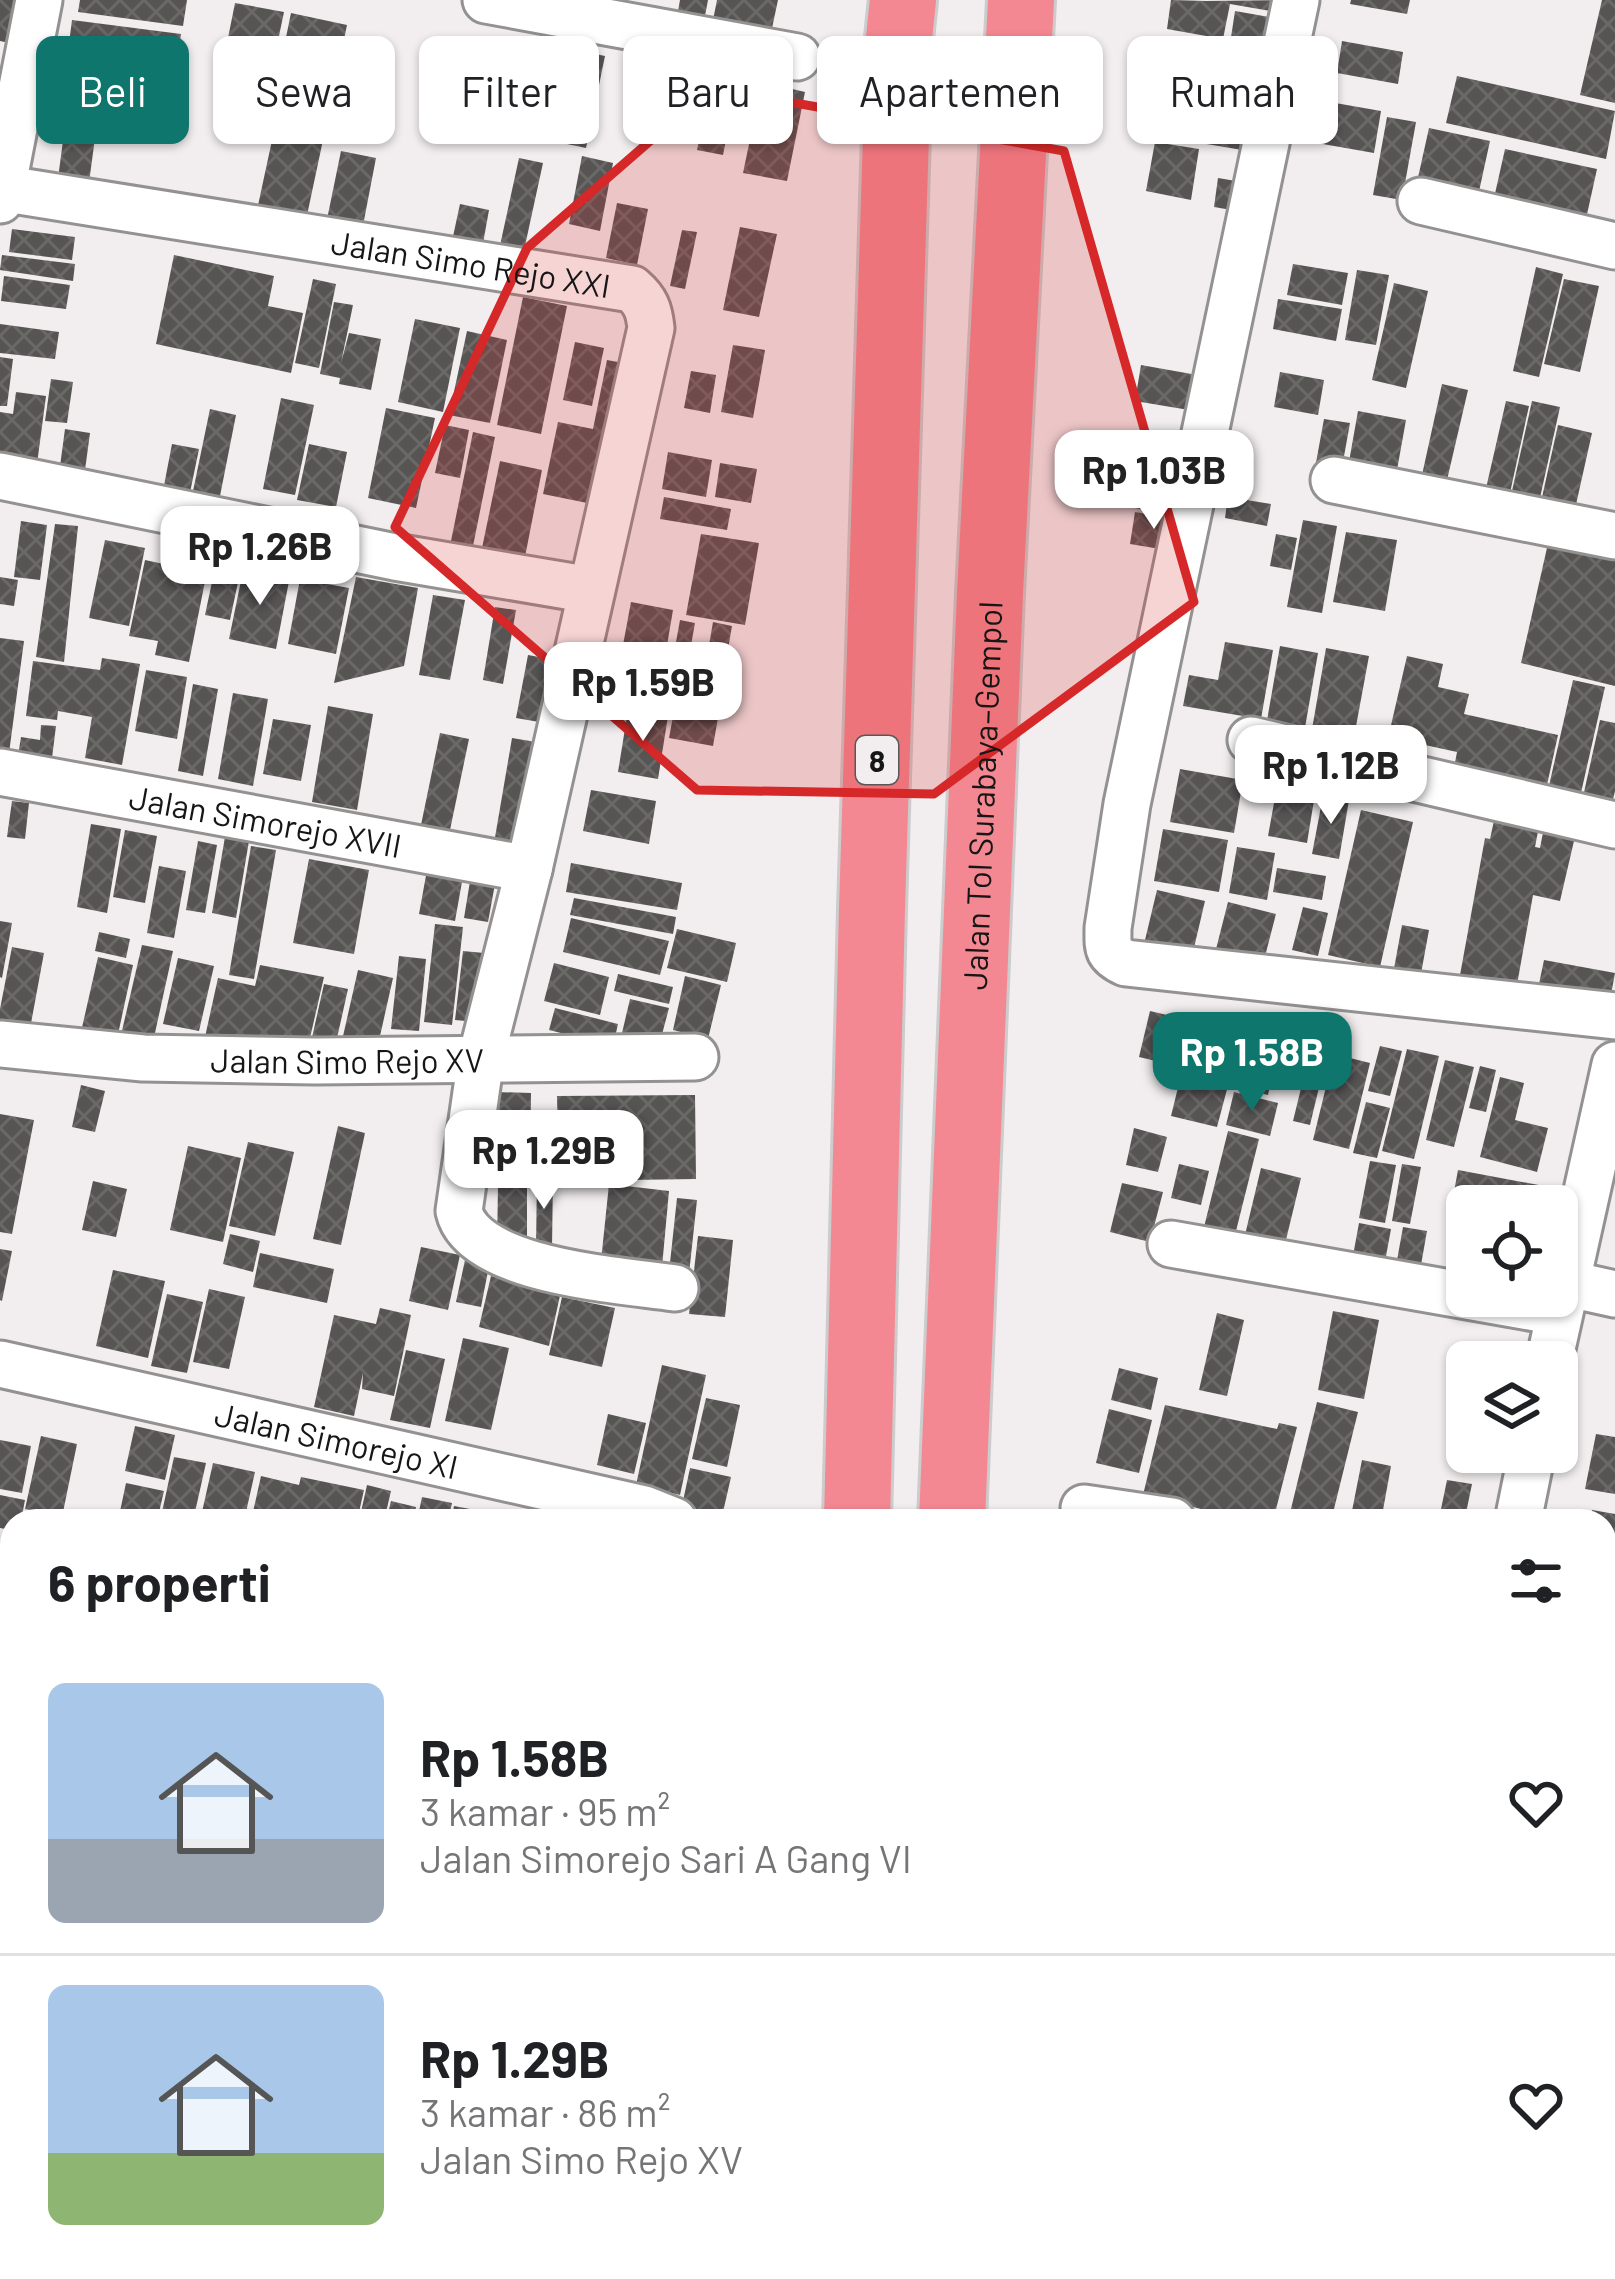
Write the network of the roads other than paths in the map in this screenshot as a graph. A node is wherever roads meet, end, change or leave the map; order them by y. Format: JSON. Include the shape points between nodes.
{"nodes":[{"id":1,"x":39,"y":0,"type":"edge"},
{"id":2,"x":486,"y":0,"type":"edge"},
{"id":3,"x":1022,"y":0,"type":"edge"},
{"id":4,"x":1296,"y":0,"type":"edge"},
{"id":5,"x":897,"y":13,"type":"edge"},
{"id":6,"x":796,"y":57,"type":"dead end"},
{"id":7,"x":1,"y":192,"type":"edge"},
{"id":8,"x":1421,"y":201,"type":"dead end"},
{"id":9,"x":1615,"y":246,"type":"edge"},
{"id":10,"x":0,"y":476,"type":"edge"},
{"id":11,"x":1334,"y":480,"type":"dead end"},
{"id":12,"x":1615,"y":536,"type":"edge"},
{"id":13,"x":591,"y":590,"type":"junction"},
{"id":14,"x":1251,"y":740,"type":"dead end"},
{"id":15,"x":0,"y":772,"type":"edge"},
{"id":16,"x":1615,"y":825,"type":"edge"},
{"id":17,"x":529,"y":869,"type":"junction"},
{"id":18,"x":1615,"y":1016,"type":"edge"},
{"id":19,"x":0,"y":1044,"type":"edge"},
{"id":20,"x":695,"y":1057,"type":"dead end"},
{"id":21,"x":481,"y":1058,"type":"junction"},
{"id":22,"x":1615,"y":1065,"type":"edge"},
{"id":23,"x":1578,"y":1227,"type":"edge"},
{"id":24,"x":1171,"y":1244,"type":"dead end"},
{"id":25,"x":1446,"y":1281,"type":"edge"},
{"id":26,"x":675,"y":1288,"type":"dead end"},
{"id":27,"x":1615,"y":1294,"type":"edge"},
{"id":28,"x":1578,"y":1296,"type":"edge"},
{"id":29,"x":0,"y":1364,"type":"edge"},
{"id":30,"x":1528,"y":1473,"type":"edge"},
{"id":31,"x":1084,"y":1508,"type":"dead end"},
{"id":32,"x":637,"y":1509,"type":"edge"},
{"id":33,"x":857,"y":1509,"type":"edge"},
{"id":34,"x":952,"y":1509,"type":"edge"},
{"id":35,"x":1091,"y":1509,"type":"edge"},
{"id":36,"x":1520,"y":1509,"type":"edge"}],
"edges":[{"from":1,"to":7,"type":"street"},
{"from":2,"to":6,"type":"street"},
{"from":3,"to":34,"type":"highway","name":"Jalan Tol Surabaya–Gempol"},
{"from":4,"to":18,"type":"street","via":[[1127,804],[1108,947],[1126,963]]},
{"from":5,"to":33,"type":"highway","number":"8"},
{"from":7,"to":13,"type":"street","name":"Jalan Simo Rejo XXI","via":[[632,289],[650,311],[651,328]]},
{"from":8,"to":9,"type":"street"},
{"from":10,"to":13,"type":"street"},
{"from":11,"to":12,"type":"street"},
{"from":13,"to":17,"type":"street"},
{"from":14,"to":16,"type":"street"},
{"from":15,"to":17,"type":"street","name":"Jalan Simorejo XVII"},
{"from":17,"to":21,"type":"street"},
{"from":19,"to":21,"type":"street","name":"Jalan Simo Rejo XV","via":[[143,1058]]},
{"from":20,"to":21,"type":"street","name":"Jalan Simo Rejo XV"},
{"from":21,"to":26,"type":"street","via":[[461,1221],[525,1263]]},
{"from":22,"to":23,"type":"street"},
{"from":24,"to":25,"type":"street"},
{"from":27,"to":28,"type":"street"},
{"from":29,"to":32,"type":"street","name":"Jalan Simorejo XI"},
{"from":30,"to":36,"type":"street"},
{"from":31,"to":35,"type":"street"}]}
